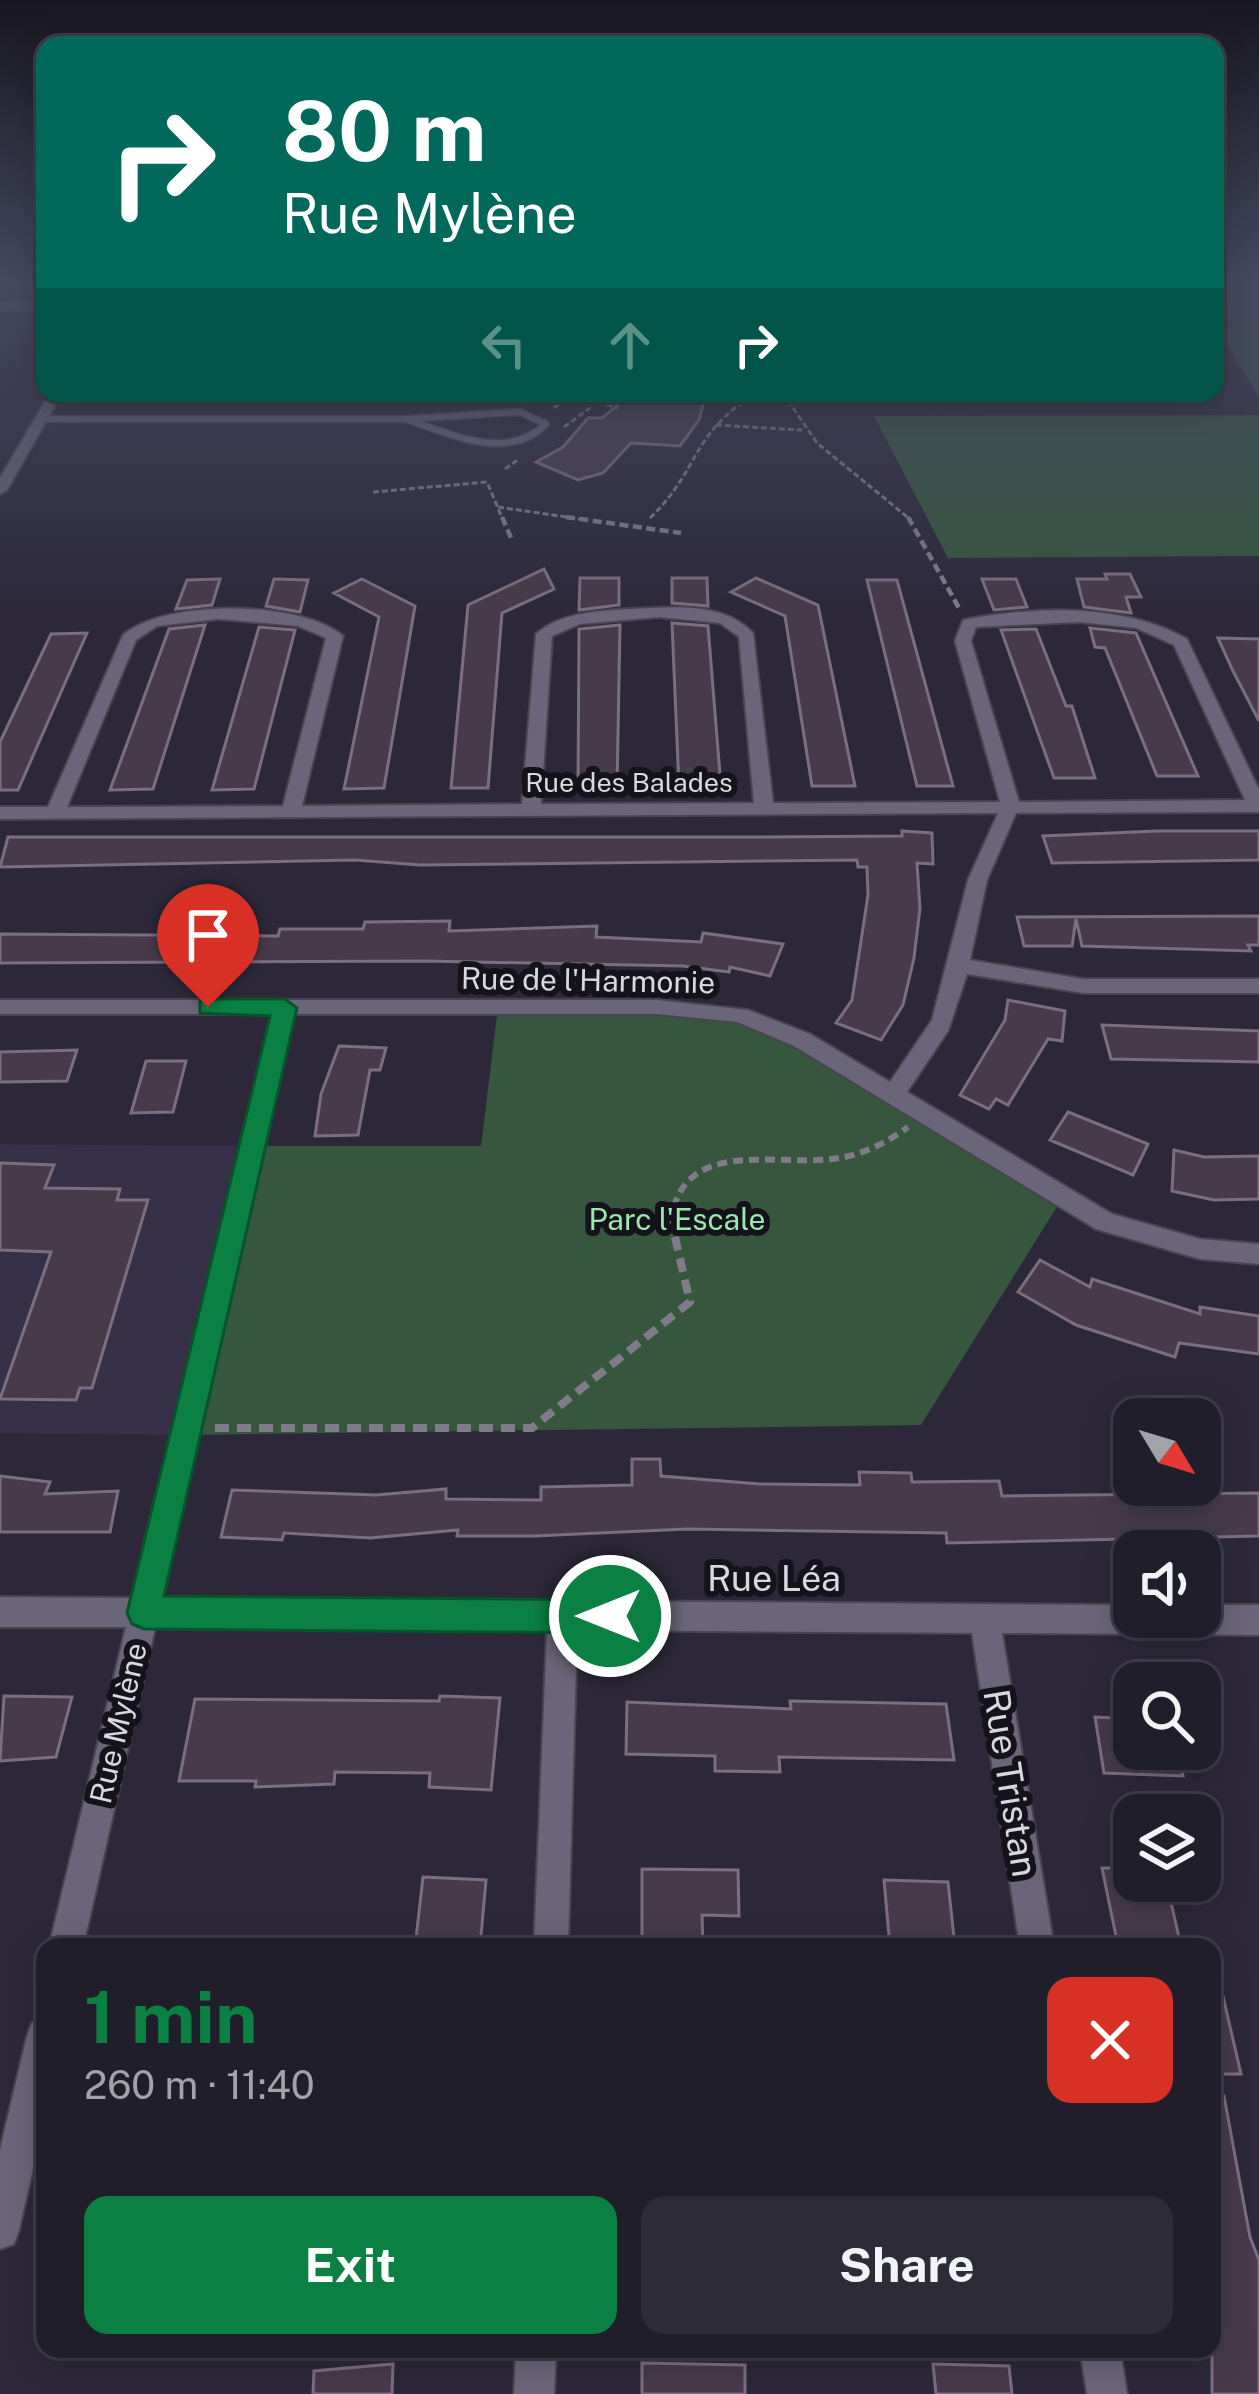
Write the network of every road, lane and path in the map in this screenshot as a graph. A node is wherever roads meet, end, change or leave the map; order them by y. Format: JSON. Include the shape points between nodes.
{"nodes":[{"id":1,"x":51,"y":402,"type":"edge"},
{"id":2,"x":563,"y":402,"type":"edge"},
{"id":3,"x":740,"y":402,"type":"edge"},
{"id":4,"x":788,"y":402,"type":"edge"},
{"id":5,"x":554,"y":408,"type":"dead end"},
{"id":6,"x":42,"y":419,"type":"junction"},
{"id":7,"x":405,"y":419,"type":"junction"},
{"id":8,"x":716,"y":425,"type":"junction"},
{"id":9,"x":802,"y":430,"type":"junction"},
{"id":10,"x":0,"y":490,"type":"edge"},
{"id":11,"x":374,"y":492,"type":"dead end"},
{"id":12,"x":498,"y":507,"type":"junction"},
{"id":13,"x":650,"y":518,"type":"dead end"},
{"id":14,"x":681,"y":533,"type":"dead end"},
{"id":15,"x":512,"y":540,"type":"dead end"},
{"id":16,"x":964,"y":613,"type":"dead end"},
{"id":17,"x":1011,"y":806,"type":"junction"},
{"id":18,"x":1258,"y":806,"type":"edge"},
{"id":19,"x":292,"y":808,"type":"junction"},
{"id":20,"x":764,"y":808,"type":"junction"},
{"id":21,"x":531,"y":809,"type":"junction"},
{"id":22,"x":0,"y":813,"type":"edge"},
{"id":23,"x":55,"y":813,"type":"junction"},
{"id":24,"x":956,"y":965,"type":"junction"},
{"id":25,"x":1259,"y":986,"type":"edge"},
{"id":26,"x":0,"y":1007,"type":"edge"},
{"id":27,"x":285,"y":1008,"type":"junction"},
{"id":28,"x":893,"y":1095,"type":"junction"},
{"id":29,"x":922,"y":1112,"type":"junction"},
{"id":30,"x":1259,"y":1254,"type":"edge"},
{"id":31,"x":187,"y":1428,"type":"junction"},
{"id":32,"x":0,"y":1612,"type":"edge"},
{"id":33,"x":144,"y":1613,"type":"junction"},
{"id":34,"x":562,"y":1616,"type":"junction"},
{"id":35,"x":985,"y":1618,"type":"junction"},
{"id":36,"x":1259,"y":1620,"type":"edge"},
{"id":37,"x":68,"y":1938,"type":"edge"},
{"id":38,"x":550,"y":1938,"type":"edge"},
{"id":39,"x":1036,"y":1938,"type":"edge"},
{"id":40,"x":36,"y":2075,"type":"edge"},
{"id":41,"x":0,"y":2230,"type":"edge"},
{"id":42,"x":536,"y":2358,"type":"edge"},
{"id":43,"x":1101,"y":2358,"type":"edge"},
{"id":44,"x":534,"y":2394,"type":"edge"},
{"id":45,"x":1107,"y":2394,"type":"edge"}],
"edges":[{"from":1,"to":6,"type":"street"},
{"from":2,"to":5,"type":"path"},
{"from":3,"to":8,"type":"path"},
{"from":4,"to":9,"type":"path"},
{"from":6,"to":7,"type":"lane"},
{"from":6,"to":10,"type":"street"},
{"from":7,"to":7,"type":"lane","via":[[505,445],[546,424],[520,412]]},
{"from":8,"to":9,"type":"path"},
{"from":8,"to":13,"type":"path","via":[[694,451],[681,488]]},
{"from":9,"to":16,"type":"path","via":[[912,520]]},
{"from":11,"to":12,"type":"path","via":[[487,482]]},
{"from":12,"to":14,"type":"path"},
{"from":12,"to":15,"type":"path"},
{"from":17,"to":18,"type":"street","name":"Rue des Balades"},
{"from":17,"to":18,"type":"street","via":[[963,640],[969,623],[1134,621],[1167,631],[1181,641]]},
{"from":17,"to":20,"type":"street","name":"Rue des Balades"},
{"from":17,"to":24,"type":"street","via":[[985,846]]},
{"from":19,"to":21,"type":"street","name":"Rue des Balades"},
{"from":19,"to":23,"type":"street","name":"Rue des Balades"},
{"from":19,"to":23,"type":"street","via":[[335,636],[301,619],[176,617],[147,622],[128,638]]},
{"from":20,"to":21,"type":"street","name":"Rue des Balades"},
{"from":20,"to":21,"type":"street","via":[[747,635],[718,617],[587,615],[544,634]]},
{"from":22,"to":23,"type":"street","name":"Rue des Balades"},
{"from":24,"to":25,"type":"street","via":[[1083,986]]},
{"from":24,"to":28,"type":"street","via":[[936,1032]]},
{"from":26,"to":27,"type":"street","name":"Rue de l'Harmonie"},
{"from":27,"to":28,"type":"street","name":"Rue de l'Harmonie","via":[[700,1009],[773,1026]]},
{"from":27,"to":31,"type":"street","name":"Rue Mylène"},
{"from":28,"to":29,"type":"street","name":"Rue de l'Harmonie"},
{"from":29,"to":30,"type":"street","name":"Rue de l'Harmonie","via":[[1106,1222],[1200,1249]]},
{"from":29,"to":31,"type":"path","via":[[858,1154],[727,1158],[698,1170],[678,1193],[669,1226],[693,1286],[690,1302],[532,1428]]},
{"from":31,"to":33,"type":"street","name":"Rue Mylène"},
{"from":32,"to":33,"type":"street","name":"Rue Léa"},
{"from":33,"to":34,"type":"street","name":"Rue Léa"},
{"from":33,"to":37,"type":"street","name":"Rue Mylène"},
{"from":34,"to":35,"type":"street","name":"Rue Léa"},
{"from":34,"to":38,"type":"street"},
{"from":35,"to":36,"type":"street","name":"Rue Léa"},
{"from":35,"to":39,"type":"street","name":"Rue Tristan"},
{"from":40,"to":41,"type":"street"},
{"from":42,"to":44,"type":"street"},
{"from":43,"to":45,"type":"street"}]}
